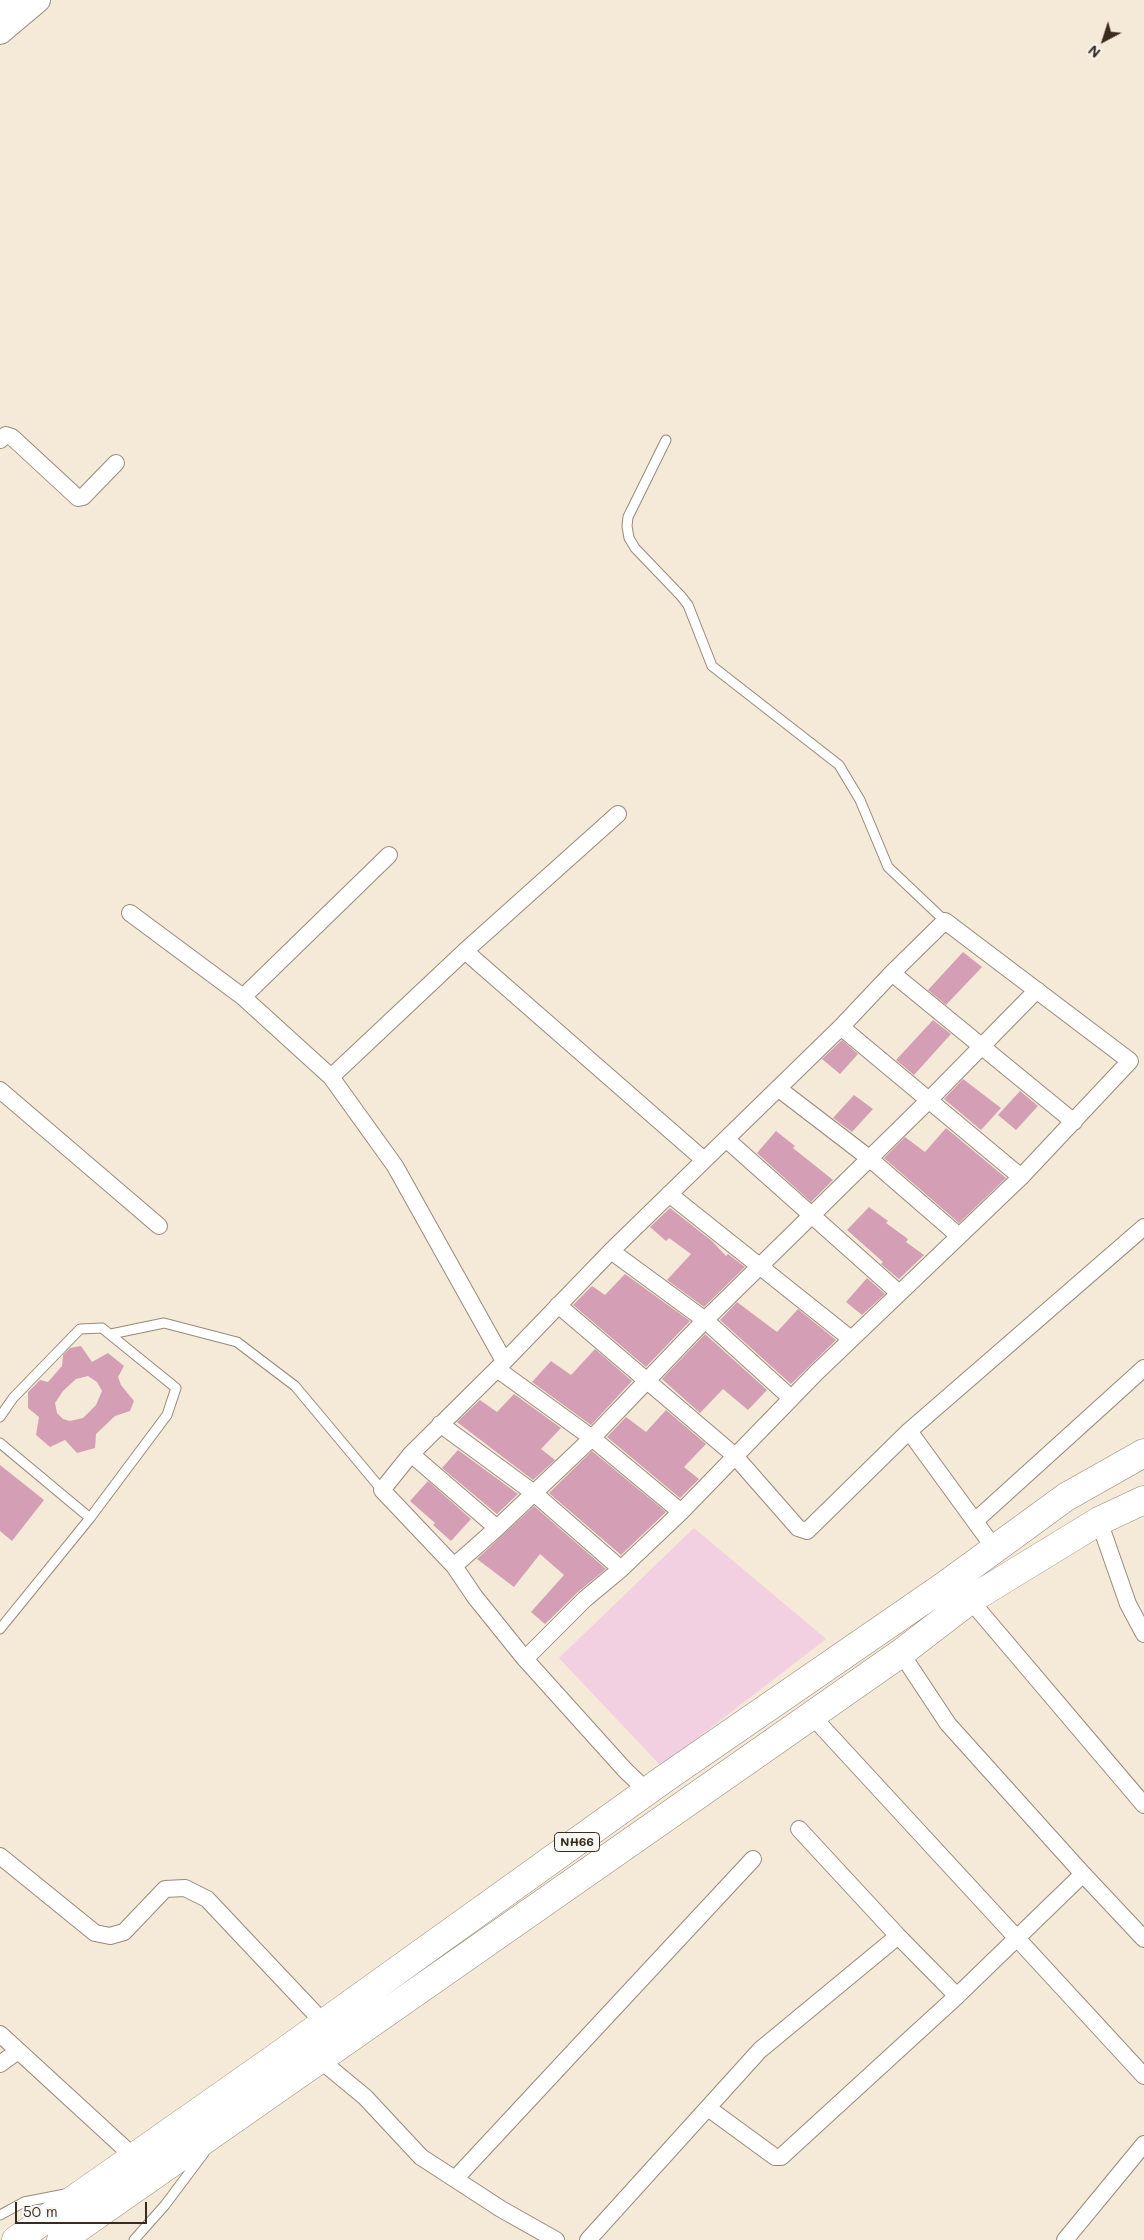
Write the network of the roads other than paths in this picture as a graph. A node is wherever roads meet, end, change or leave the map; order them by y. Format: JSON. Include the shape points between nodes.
{"nodes":[{"id":1,"x":10,"y":0,"type":"edge"},
{"id":2,"x":38,"y":0,"type":"edge"},
{"id":3,"x":0,"y":9,"type":"edge"},
{"id":4,"x":0,"y":32,"type":"edge"},
{"id":5,"x":0,"y":440,"type":"edge"},
{"id":6,"x":666,"y":440,"type":"dead end"},
{"id":7,"x":116,"y":463,"type":"dead end"},
{"id":8,"x":618,"y":814,"type":"dead end"},
{"id":9,"x":389,"y":855,"type":"dead end"},
{"id":10,"x":130,"y":913,"type":"dead end"},
{"id":11,"x":945,"y":921,"type":"junction"},
{"id":12,"x":465,"y":951,"type":"junction"},
{"id":13,"x":892,"y":973,"type":"junction"},
{"id":14,"x":1037,"y":990,"type":"junction"},
{"id":15,"x":242,"y":997,"type":"junction"},
{"id":16,"x":841,"y":1028,"type":"junction"},
{"id":17,"x":982,"y":1048,"type":"junction"},
{"id":18,"x":1137,"y":1058,"type":"edge"},
{"id":19,"x":331,"y":1077,"type":"junction"},
{"id":20,"x":779,"y":1089,"type":"junction"},
{"id":21,"x":0,"y":1090,"type":"edge"},
{"id":22,"x":929,"y":1100,"type":"junction"},
{"id":23,"x":1074,"y":1122,"type":"junction"},
{"id":24,"x":726,"y":1140,"type":"junction"},
{"id":25,"x":869,"y":1158,"type":"junction"},
{"id":26,"x":704,"y":1160,"type":"junction"},
{"id":27,"x":1021,"y":1177,"type":"junction"},
{"id":28,"x":669,"y":1194,"type":"junction"},
{"id":29,"x":811,"y":1216,"type":"junction"},
{"id":30,"x":159,"y":1226,"type":"dead end"},
{"id":31,"x":1144,"y":1227,"type":"edge"},
{"id":32,"x":959,"y":1236,"type":"junction"},
{"id":33,"x":610,"y":1251,"type":"junction"},
{"id":34,"x":760,"y":1266,"type":"junction"},
{"id":35,"x":899,"y":1293,"type":"junction"},
{"id":36,"x":558,"y":1305,"type":"junction"},
{"id":37,"x":705,"y":1320,"type":"junction"},
{"id":38,"x":111,"y":1334,"type":"junction"},
{"id":39,"x":851,"y":1339,"type":"junction"},
{"id":40,"x":500,"y":1365,"type":"junction"},
{"id":41,"x":1144,"y":1368,"type":"edge"},
{"id":42,"x":646,"y":1382,"type":"junction"},
{"id":43,"x":791,"y":1398,"type":"junction"},
{"id":44,"x":0,"y":1417,"type":"edge"},
{"id":45,"x":440,"y":1424,"type":"junction"},
{"id":46,"x":910,"y":1431,"type":"junction"},
{"id":47,"x":592,"y":1438,"type":"junction"},
{"id":48,"x":0,"y":1443,"type":"edge"},
{"id":49,"x":1144,"y":1452,"type":"edge"},
{"id":50,"x":411,"y":1454,"type":"junction"},
{"id":51,"x":734,"y":1455,"type":"junction"},
{"id":52,"x":382,"y":1490,"type":"junction"},
{"id":53,"x":534,"y":1493,"type":"junction"},
{"id":54,"x":1144,"y":1500,"type":"edge"},
{"id":55,"x":681,"y":1512,"type":"junction"},
{"id":56,"x":90,"y":1518,"type":"junction"},
{"id":57,"x":1099,"y":1520,"type":"junction"},
{"id":58,"x":975,"y":1521,"type":"junction"},
{"id":59,"x":497,"y":1528,"type":"junction"},
{"id":60,"x":995,"y":1549,"type":"junction"},
{"id":61,"x":454,"y":1566,"type":"junction"},
{"id":62,"x":621,"y":1569,"type":"junction"},
{"id":63,"x":970,"y":1600,"type":"junction"},
{"id":64,"x":0,"y":1629,"type":"edge"},
{"id":65,"x":1144,"y":1634,"type":"edge"},
{"id":66,"x":901,"y":1653,"type":"junction"},
{"id":67,"x":525,"y":1659,"type":"junction"},
{"id":68,"x":812,"y":1716,"type":"junction"},
{"id":69,"x":647,"y":1791,"type":"junction"},
{"id":70,"x":1144,"y":1805,"type":"edge"},
{"id":71,"x":799,"y":1829,"type":"dead end"},
{"id":72,"x":0,"y":1856,"type":"edge"},
{"id":73,"x":754,"y":1859,"type":"dead end"},
{"id":74,"x":1083,"y":1874,"type":"junction"},
{"id":75,"x":898,"y":1936,"type":"junction"},
{"id":76,"x":1017,"y":1939,"type":"junction"},
{"id":77,"x":1144,"y":1939,"type":"edge"},
{"id":78,"x":957,"y":1996,"type":"junction"},
{"id":79,"x":324,"y":2023,"type":"junction"},
{"id":80,"x":0,"y":2034,"type":"edge"},
{"id":81,"x":18,"y":2051,"type":"junction"},
{"id":82,"x":319,"y":2059,"type":"junction"},
{"id":83,"x":0,"y":2064,"type":"edge"},
{"id":84,"x":1144,"y":2076,"type":"edge"},
{"id":85,"x":708,"y":2108,"type":"junction"},
{"id":86,"x":223,"y":2126,"type":"junction"},
{"id":87,"x":1144,"y":2144,"type":"edge"},
{"id":88,"x":134,"y":2157,"type":"junction"},
{"id":89,"x":455,"y":2178,"type":"junction"},
{"id":90,"x":88,"y":2190,"type":"junction"},
{"id":91,"x":0,"y":2215,"type":"edge"},
{"id":92,"x":16,"y":2240,"type":"edge"},
{"id":93,"x":61,"y":2240,"type":"edge"},
{"id":94,"x":134,"y":2240,"type":"edge"},
{"id":95,"x":556,"y":2240,"type":"edge"},
{"id":96,"x":588,"y":2240,"type":"edge"},
{"id":97,"x":1065,"y":2240,"type":"edge"}],
"edges":[{"from":1,"to":3,"type":"main road"},
{"from":2,"to":4,"type":"main road"},
{"from":5,"to":7,"type":"street","via":[[6,435],[12,437],[78,498],[83,497]]},
{"from":6,"to":11,"type":"lane","via":[[628,517],[629,538],[688,606],[712,666],[839,765],[860,800],[888,868]]},
{"from":8,"to":12,"type":"street"},
{"from":9,"to":15,"type":"street"},
{"from":10,"to":15,"type":"street"},
{"from":11,"to":13,"type":"street"},
{"from":11,"to":14,"type":"street"},
{"from":12,"to":19,"type":"street"},
{"from":12,"to":26,"type":"street"},
{"from":13,"to":16,"type":"street"},
{"from":13,"to":17,"type":"street"},
{"from":14,"to":17,"type":"street"},
{"from":14,"to":18,"type":"street"},
{"from":15,"to":19,"type":"street"},
{"from":16,"to":20,"type":"street"},
{"from":16,"to":22,"type":"street"},
{"from":17,"to":22,"type":"street"},
{"from":17,"to":23,"type":"street"},
{"from":18,"to":23,"type":"street"},
{"from":19,"to":40,"type":"street","via":[[395,1166]]},
{"from":20,"to":24,"type":"street"},
{"from":20,"to":25,"type":"street"},
{"from":21,"to":30,"type":"street"},
{"from":22,"to":25,"type":"street"},
{"from":22,"to":27,"type":"street"},
{"from":23,"to":27,"type":"street"},
{"from":24,"to":26,"type":"street"},
{"from":24,"to":29,"type":"street"},
{"from":25,"to":29,"type":"street"},
{"from":25,"to":32,"type":"street"},
{"from":26,"to":28,"type":"street"},
{"from":27,"to":32,"type":"street"},
{"from":28,"to":33,"type":"street"},
{"from":28,"to":34,"type":"street"},
{"from":29,"to":34,"type":"street"},
{"from":29,"to":35,"type":"street"},
{"from":31,"to":46,"type":"street"},
{"from":32,"to":35,"type":"street"},
{"from":33,"to":36,"type":"street"},
{"from":33,"to":37,"type":"street"},
{"from":34,"to":37,"type":"street"},
{"from":34,"to":39,"type":"street"},
{"from":35,"to":39,"type":"street"},
{"from":36,"to":40,"type":"street"},
{"from":36,"to":42,"type":"street"},
{"from":37,"to":42,"type":"street"},
{"from":37,"to":43,"type":"street"},
{"from":38,"to":44,"type":"lane","via":[[102,1328],[80,1329],[13,1398]]},
{"from":38,"to":52,"type":"lane","via":[[164,1324],[237,1342],[295,1386]]},
{"from":38,"to":56,"type":"lane","via":[[176,1388],[167,1416]]},
{"from":39,"to":43,"type":"street"},
{"from":40,"to":45,"type":"street"},
{"from":40,"to":47,"type":"street"},
{"from":41,"to":58,"type":"street"},
{"from":42,"to":47,"type":"street"},
{"from":42,"to":51,"type":"street"},
{"from":43,"to":51,"type":"street"},
{"from":45,"to":50,"type":"street"},
{"from":45,"to":53,"type":"street"},
{"from":46,"to":51,"type":"street","via":[[807,1531],[798,1528]]},
{"from":46,"to":58,"type":"street"},
{"from":47,"to":53,"type":"street"},
{"from":47,"to":55,"type":"street"},
{"from":48,"to":56,"type":"lane"},
{"from":49,"to":60,"type":"highway","number":"NH66","via":[[1066,1497]]},
{"from":50,"to":52,"type":"street"},
{"from":50,"to":59,"type":"street"},
{"from":51,"to":55,"type":"street"},
{"from":52,"to":61,"type":"street"},
{"from":53,"to":59,"type":"street"},
{"from":53,"to":62,"type":"street"},
{"from":54,"to":57,"type":"highway","number":"NH66"},
{"from":55,"to":62,"type":"street"},
{"from":56,"to":64,"type":"lane"},
{"from":57,"to":63,"type":"highway","number":"NH66"},
{"from":57,"to":65,"type":"street","via":[[1128,1604]]},
{"from":58,"to":60,"type":"street"},
{"from":59,"to":61,"type":"street"},
{"from":60,"to":69,"type":"highway","number":"NH66"},
{"from":61,"to":67,"type":"street"},
{"from":62,"to":67,"type":"street","via":[[585,1599]]},
{"from":63,"to":66,"type":"highway","number":"NH66"},
{"from":63,"to":70,"type":"street"},
{"from":66,"to":68,"type":"highway","number":"NH66"},
{"from":66,"to":74,"type":"street","via":[[948,1724]]},
{"from":67,"to":69,"type":"street"},
{"from":68,"to":76,"type":"street"},
{"from":68,"to":82,"type":"highway","number":"NH66"},
{"from":69,"to":79,"type":"highway","number":"NH66"},
{"from":71,"to":75,"type":"street"},
{"from":72,"to":79,"type":"street","via":[[95,1933],[110,1936],[124,1932],[165,1889],[185,1888],[207,1899]]},
{"from":73,"to":89,"type":"street"},
{"from":74,"to":76,"type":"street"},
{"from":74,"to":77,"type":"street"},
{"from":75,"to":78,"type":"street"},
{"from":75,"to":85,"type":"street","via":[[760,2050]]},
{"from":76,"to":78,"type":"street"},
{"from":76,"to":84,"type":"street"},
{"from":78,"to":85,"type":"street","via":[[781,2158],[775,2157]]},
{"from":79,"to":88,"type":"highway","number":"NH66"},
{"from":80,"to":81,"type":"street"},
{"from":81,"to":83,"type":"street"},
{"from":81,"to":88,"type":"street"},
{"from":82,"to":86,"type":"highway","number":"NH66"},
{"from":82,"to":89,"type":"street","via":[[366,2096],[421,2157]]},
{"from":85,"to":96,"type":"street"},
{"from":86,"to":93,"type":"highway","number":"NH66"},
{"from":86,"to":94,"type":"lane","via":[[165,2205]]},
{"from":87,"to":97,"type":"street"},
{"from":88,"to":90,"type":"highway","number":"NH66"},
{"from":89,"to":95,"type":"street"},
{"from":90,"to":91,"type":"lane","via":[[24,2202]]},
{"from":90,"to":92,"type":"highway","number":"NH66"}]}
